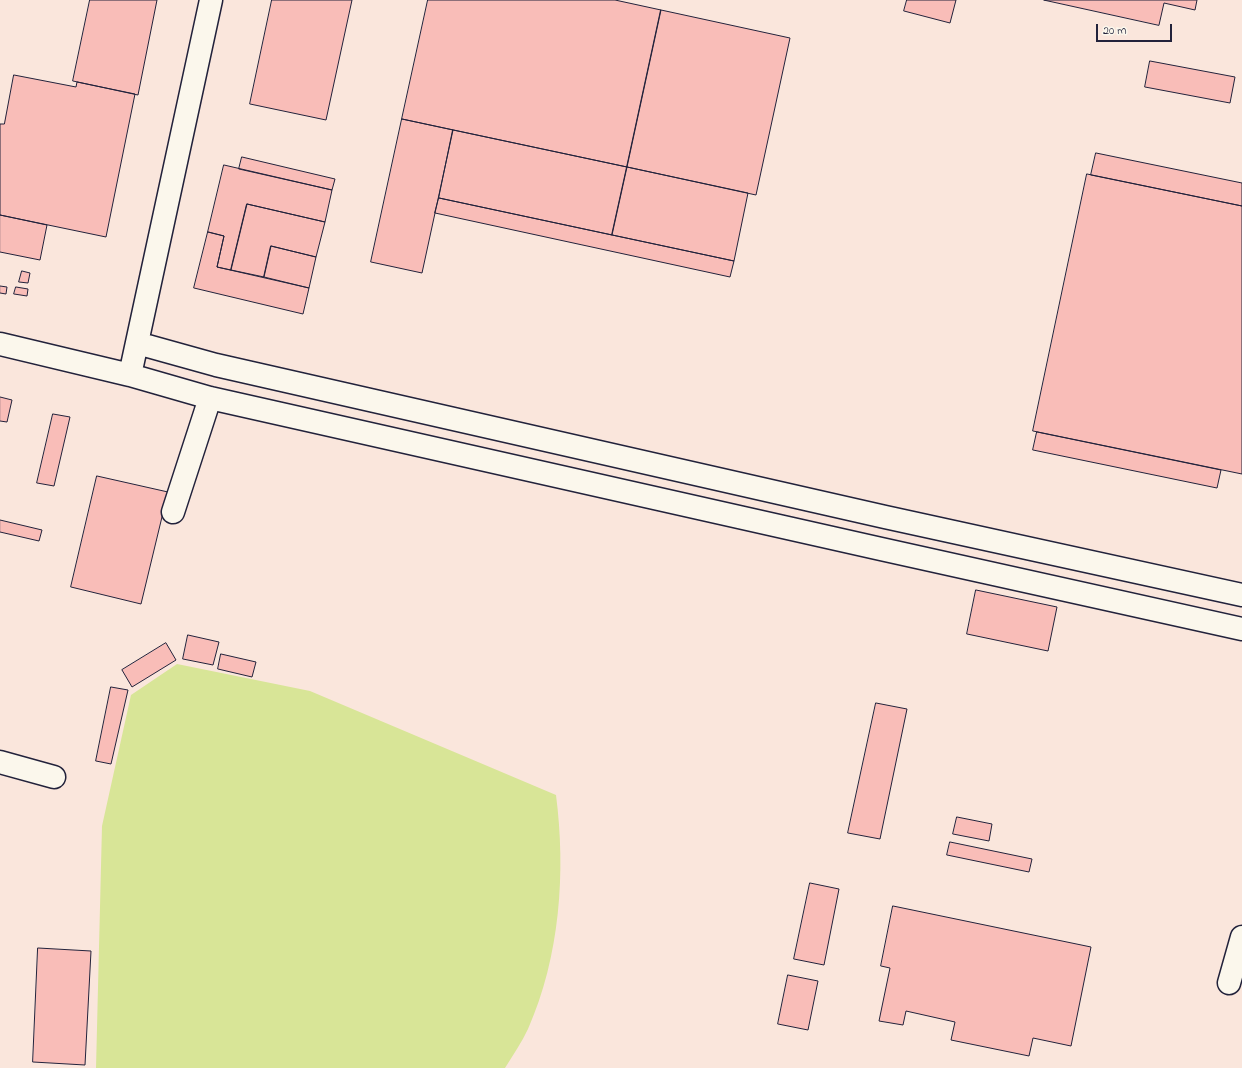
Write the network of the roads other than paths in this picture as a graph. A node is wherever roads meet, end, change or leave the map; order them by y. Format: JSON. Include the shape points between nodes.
{"nodes":[{"id":1,"x":211,"y":0,"type":"edge"},
{"id":2,"x":136,"y":343,"type":"junction"},
{"id":3,"x":0,"y":344,"type":"edge"},
{"id":4,"x":130,"y":375,"type":"junction"},
{"id":5,"x":210,"y":398,"type":"junction"},
{"id":6,"x":173,"y":512,"type":"dead end"},
{"id":7,"x":1242,"y":595,"type":"edge"},
{"id":8,"x":1242,"y":629,"type":"edge"},
{"id":9,"x":0,"y":762,"type":"edge"},
{"id":10,"x":54,"y":776,"type":"dead end"},
{"id":11,"x":1242,"y":937,"type":"edge"},
{"id":12,"x":1229,"y":983,"type":"dead end"}],
"edges":[{"from":1,"to":2,"type":"street"},
{"from":2,"to":4,"type":"street"},
{"from":2,"to":7,"type":"street","via":[[224,367]]},
{"from":3,"to":4,"type":"street"},
{"from":4,"to":5,"type":"street"},
{"from":5,"to":6,"type":"street"},
{"from":5,"to":8,"type":"street"},
{"from":9,"to":10,"type":"street"},
{"from":11,"to":12,"type":"street"}]}
